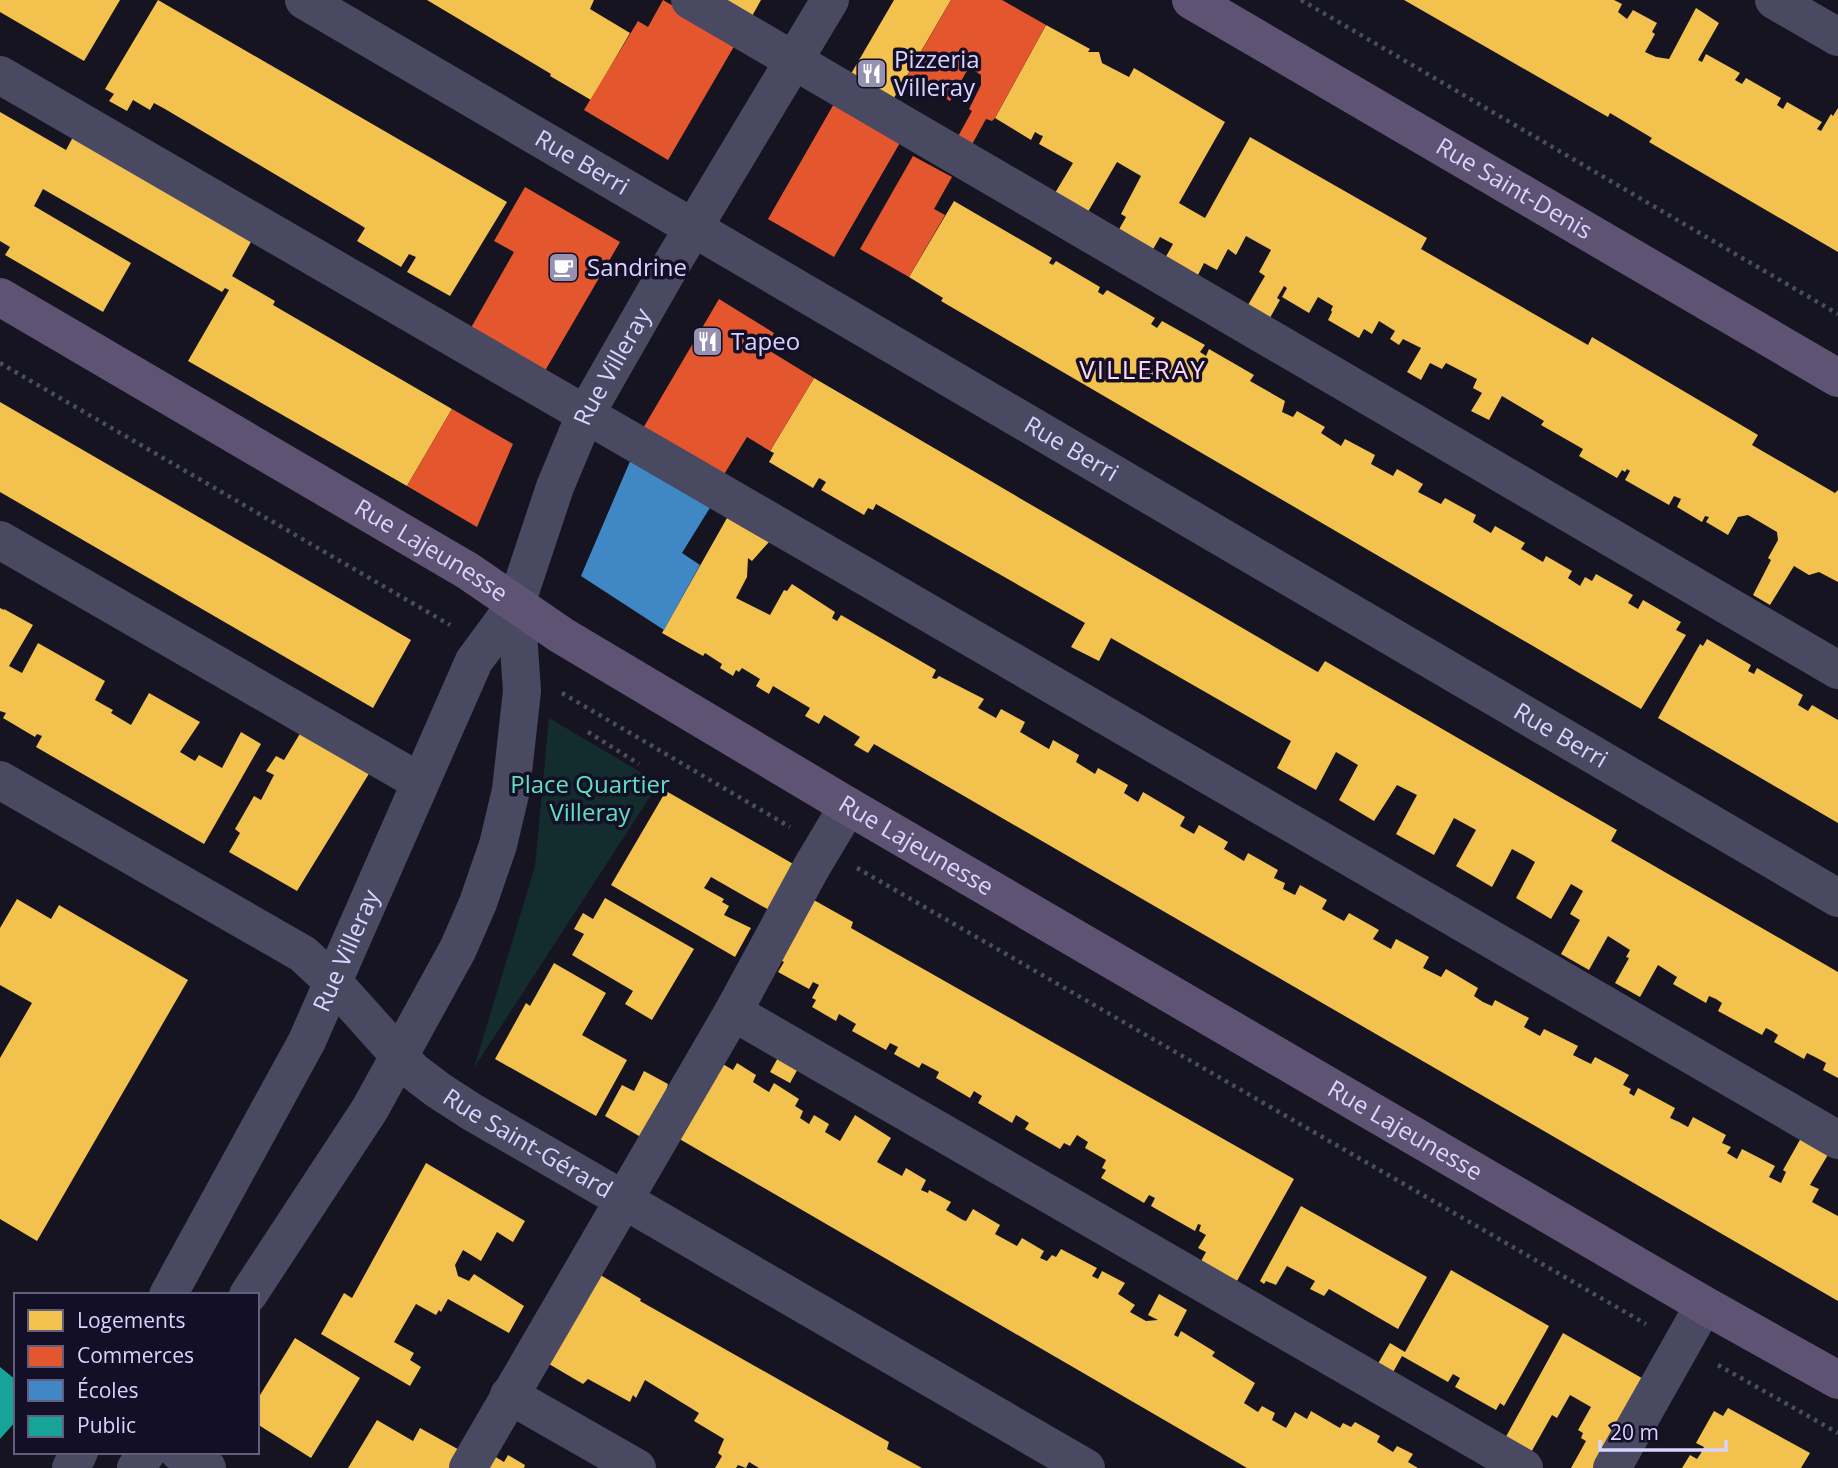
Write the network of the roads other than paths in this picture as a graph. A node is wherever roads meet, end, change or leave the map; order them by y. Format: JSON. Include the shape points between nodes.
{"nodes":[{"id":1,"x":304,"y":0,"type":"edge"},
{"id":2,"x":690,"y":0,"type":"edge"},
{"id":3,"x":830,"y":0,"type":"edge"},
{"id":4,"x":1191,"y":0,"type":"edge"},
{"id":5,"x":1774,"y":0,"type":"edge"},
{"id":6,"x":1838,"y":37,"type":"edge"},
{"id":7,"x":794,"y":60,"type":"junction"},
{"id":8,"x":0,"y":75,"type":"edge"},
{"id":9,"x":693,"y":228,"type":"junction"},
{"id":10,"x":0,"y":297,"type":"edge"},
{"id":11,"x":1838,"y":378,"type":"edge"},
{"id":12,"x":585,"y":415,"type":"junction"},
{"id":13,"x":0,"y":540,"type":"edge"},
{"id":14,"x":516,"y":604,"type":"junction"},
{"id":15,"x":1838,"y":670,"type":"edge"},
{"id":16,"x":0,"y":780,"type":"edge"},
{"id":17,"x":420,"y":782,"type":"junction"},
{"id":18,"x":848,"y":806,"type":"junction"},
{"id":19,"x":1838,"y":898,"type":"edge"},
{"id":20,"x":334,"y":983,"type":"junction"},
{"id":21,"x":733,"y":1012,"type":"junction"},
{"id":22,"x":400,"y":1056,"type":"junction"},
{"id":23,"x":1838,"y":1140,"type":"edge"},
{"id":24,"x":624,"y":1199,"type":"junction"},
{"id":25,"x":169,"y":1293,"type":"edge"},
{"id":26,"x":249,"y":1293,"type":"edge"},
{"id":27,"x":1704,"y":1305,"type":"junction"},
{"id":28,"x":1838,"y":1380,"type":"edge"},
{"id":29,"x":509,"y":1395,"type":"junction"},
{"id":30,"x":183,"y":1454,"type":"edge"},
{"id":31,"x":206,"y":1468,"type":"edge"},
{"id":32,"x":468,"y":1468,"type":"edge"},
{"id":33,"x":637,"y":1468,"type":"edge"},
{"id":34,"x":1086,"y":1468,"type":"edge"},
{"id":35,"x":1524,"y":1468,"type":"edge"},
{"id":36,"x":1612,"y":1468,"type":"edge"}],
"edges":[{"from":1,"to":9,"type":"street","name":"Rue Berri"},
{"from":2,"to":7,"type":"street"},
{"from":3,"to":7,"type":"street","name":"Rue Villeray"},
{"from":4,"to":11,"type":"main road","name":"Rue Saint-Denis"},
{"from":5,"to":6,"type":"street"},
{"from":7,"to":9,"type":"street","name":"Rue Villeray"},
{"from":7,"to":15,"type":"street"},
{"from":8,"to":12,"type":"street"},
{"from":9,"to":12,"type":"street","name":"Rue Villeray"},
{"from":9,"to":19,"type":"street","name":"Rue Berri"},
{"from":10,"to":14,"type":"main road","name":"Rue Lajeunesse","via":[[468,571]]},
{"from":12,"to":14,"type":"street","name":"Rue Villeray"},
{"from":12,"to":23,"type":"street"},
{"from":13,"to":17,"type":"street"},
{"from":14,"to":17,"type":"street","name":"Rue Villeray","via":[[474,661]]},
{"from":14,"to":18,"type":"main road","name":"Rue Lajeunesse"},
{"from":14,"to":22,"type":"street","name":"Rue Villeray","via":[[522,691],[505,816],[489,874],[458,949]]},
{"from":16,"to":20,"type":"street","name":"Rue Saint-Gérard","via":[[303,954]]},
{"from":17,"to":20,"type":"street","name":"Rue Villeray"},
{"from":18,"to":21,"type":"street"},
{"from":18,"to":27,"type":"main road","name":"Rue Lajeunesse"},
{"from":20,"to":22,"type":"street","name":"Rue Saint-Gérard"},
{"from":20,"to":25,"type":"street","name":"Rue Villeray"},
{"from":21,"to":24,"type":"street"},
{"from":21,"to":35,"type":"street"},
{"from":22,"to":24,"type":"street","name":"Rue Saint-Gérard","via":[[438,1090],[472,1112]]},
{"from":22,"to":26,"type":"street","name":"Rue Villeray"},
{"from":24,"to":29,"type":"street"},
{"from":24,"to":34,"type":"street","name":"Rue Saint-Gérard"},
{"from":27,"to":28,"type":"main road","name":"Rue Lajeunesse"},
{"from":27,"to":36,"type":"street"},
{"from":29,"to":32,"type":"street"},
{"from":29,"to":33,"type":"street"},
{"from":30,"to":31,"type":"street"}]}
